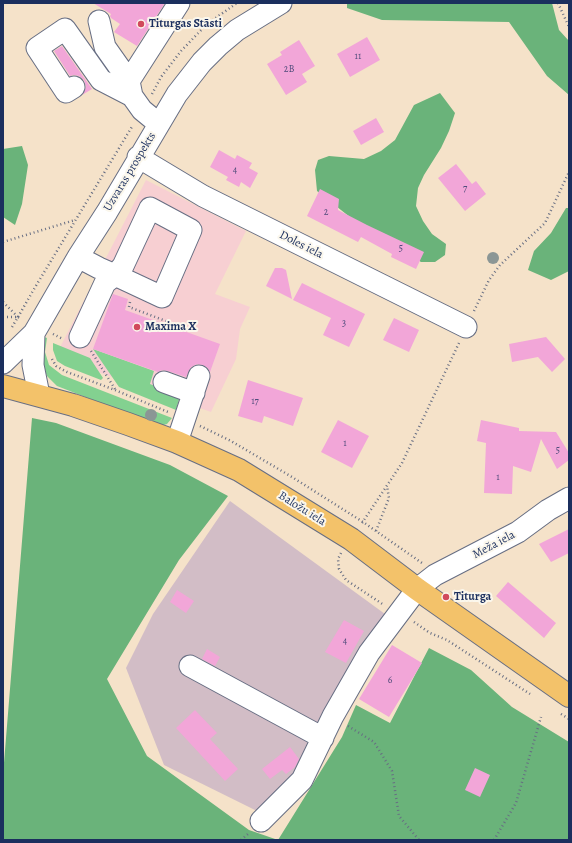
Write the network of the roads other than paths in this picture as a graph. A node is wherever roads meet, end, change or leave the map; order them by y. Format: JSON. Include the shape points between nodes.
{"nodes":[{"id":1,"x":179,"y":3,"type":"edge"},
{"id":2,"x":281,"y":3,"type":"edge"},
{"id":3,"x":99,"y":21,"type":"dead end"},
{"id":4,"x":85,"y":79,"type":"dead end"},
{"id":5,"x":131,"y":88,"type":"junction"},
{"id":6,"x":159,"y":124,"type":"junction"},
{"id":7,"x":138,"y":157,"type":"junction"},
{"id":8,"x":78,"y":257,"type":"junction"},
{"id":9,"x":466,"y":327,"type":"dead end"},
{"id":10,"x":42,"y":333,"type":"junction"},
{"id":11,"x":80,"y":343,"type":"road end"},
{"id":12,"x":3,"y":363,"type":"edge"},
{"id":13,"x":164,"y":382,"type":"dead end"},
{"id":14,"x":3,"y":386,"type":"edge"},
{"id":15,"x":40,"y":395,"type":"junction"},
{"id":16,"x":177,"y":442,"type":"junction"},
{"id":17,"x":569,"y":498,"type":"edge"},
{"id":18,"x":417,"y":589,"type":"junction"},
{"id":19,"x":190,"y":666,"type":"dead end"},
{"id":20,"x":564,"y":704,"type":"edge"},
{"id":21,"x":323,"y":738,"type":"junction"},
{"id":22,"x":261,"y":821,"type":"dead end"}],
"edges":[{"from":1,"to":5,"type":"street"},
{"from":2,"to":6,"type":"street","name":"Uzvaras prospekts","via":[[237,30],[218,46],[177,94]]},
{"from":3,"to":5,"type":"street","via":[[104,47]]},
{"from":4,"to":5,"type":"street","via":[[101,80]]},
{"from":5,"to":6,"type":"street","via":[[142,110]]},
{"from":6,"to":7,"type":"street","name":"Uzvaras prospekts"},
{"from":7,"to":8,"type":"street","name":"Uzvaras prospekts"},
{"from":7,"to":9,"type":"street","name":"Doles iela","via":[[202,196]]},
{"from":8,"to":10,"type":"street","name":"Uzvaras prospekts"},
{"from":8,"to":11,"type":"street","via":[[115,275],[105,283]]},
{"from":10,"to":12,"type":"street","name":"Uzvaras prospekts"},
{"from":10,"to":15,"type":"street","via":[[33,365]]},
{"from":13,"to":16,"type":"street","via":[[196,385]]},
{"from":14,"to":15,"type":"main road","name":"Baložu iela"},
{"from":15,"to":16,"type":"main road","name":"Baložu iela"},
{"from":16,"to":18,"type":"main road","name":"Baložu iela","via":[[239,470],[351,539]]},
{"from":17,"to":18,"type":"street","name":"Meža iela","via":[[518,532],[434,575]]},
{"from":18,"to":20,"type":"main road","name":"Baložu iela"},
{"from":18,"to":21,"type":"street","name":"Meža iela","via":[[369,653]]},
{"from":19,"to":21,"type":"street"},
{"from":21,"to":22,"type":"street","name":"Meža iela","via":[[302,780]]}]}
